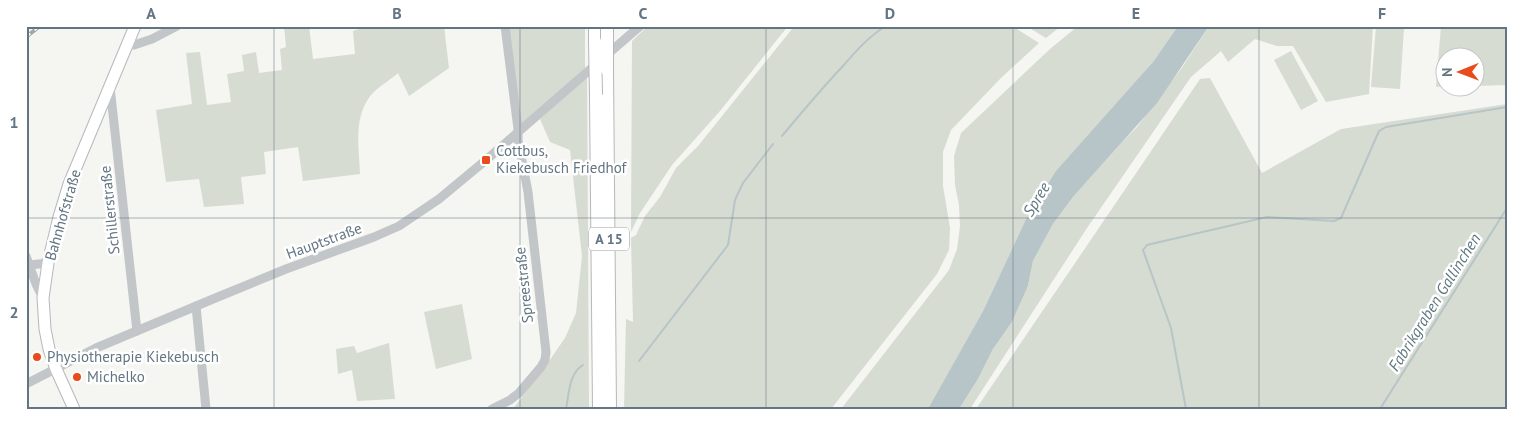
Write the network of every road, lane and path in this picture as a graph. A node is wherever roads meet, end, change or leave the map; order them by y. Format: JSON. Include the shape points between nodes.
{"nodes":[{"id":1,"x":135,"y":26,"type":"edge"},
{"id":2,"x":177,"y":26,"type":"edge"},
{"id":3,"x":505,"y":26,"type":"edge"},
{"id":4,"x":640,"y":26,"type":"edge"},
{"id":5,"x":603,"y":27,"type":"edge"},
{"id":6,"x":128,"y":43,"type":"junction"},
{"id":7,"x":110,"y":87,"type":"junction"},
{"id":8,"x":517,"y":134,"type":"junction"},
{"id":9,"x":28,"y":260,"type":"edge"},
{"id":10,"x":48,"y":263,"type":"junction"},
{"id":11,"x":43,"y":298,"type":"junction"},
{"id":12,"x":196,"y":306,"type":"junction"},
{"id":13,"x":137,"y":331,"type":"junction"},
{"id":14,"x":56,"y":369,"type":"junction"},
{"id":15,"x":26,"y":384,"type":"edge"},
{"id":16,"x":71,"y":407,"type":"edge"},
{"id":17,"x":206,"y":409,"type":"edge"},
{"id":18,"x":492,"y":409,"type":"edge"},
{"id":19,"x":599,"y":409,"type":"edge"},
{"id":20,"x":610,"y":409,"type":"edge"}],
"edges":[{"from":1,"to":6,"type":"main road","name":"Bahnhofstraße"},
{"from":2,"to":6,"type":"street","via":[[152,39],[134,45]]},
{"from":3,"to":8,"type":"street","name":"Spreestraße"},
{"from":4,"to":8,"type":"street","name":"Hauptstraße"},
{"from":5,"to":19,"type":"highway","number":"A 15","bridge":true,"via":[[595,41]]},
{"from":5,"to":20,"type":"highway","number":"A 15","bridge":true,"via":[[607,70]]},
{"from":6,"to":7,"type":"main road","name":"Bahnhofstraße"},
{"from":7,"to":10,"type":"main road","name":"Bahnhofstraße","via":[[69,184]]},
{"from":7,"to":13,"type":"street","name":"Schillerstraße"},
{"from":8,"to":12,"type":"street","name":"Hauptstraße","via":[[439,199],[399,226]]},
{"from":8,"to":18,"type":"street","name":"Spreestraße","via":[[528,192],[546,352],[541,367],[519,393]]},
{"from":9,"to":10,"type":"street"},
{"from":9,"to":11,"type":"street"},
{"from":10,"to":11,"type":"main road","name":"Bahnhofstraße"},
{"from":11,"to":14,"type":"main road","name":"Bahnhofstraße","via":[[45,329]]},
{"from":12,"to":13,"type":"street","name":"Hauptstraße"},
{"from":12,"to":17,"type":"street"},
{"from":13,"to":14,"type":"street","name":"Hauptstraße"},
{"from":14,"to":15,"type":"street"},
{"from":14,"to":16,"type":"main road","name":"Bahnhofstraße"}]}
